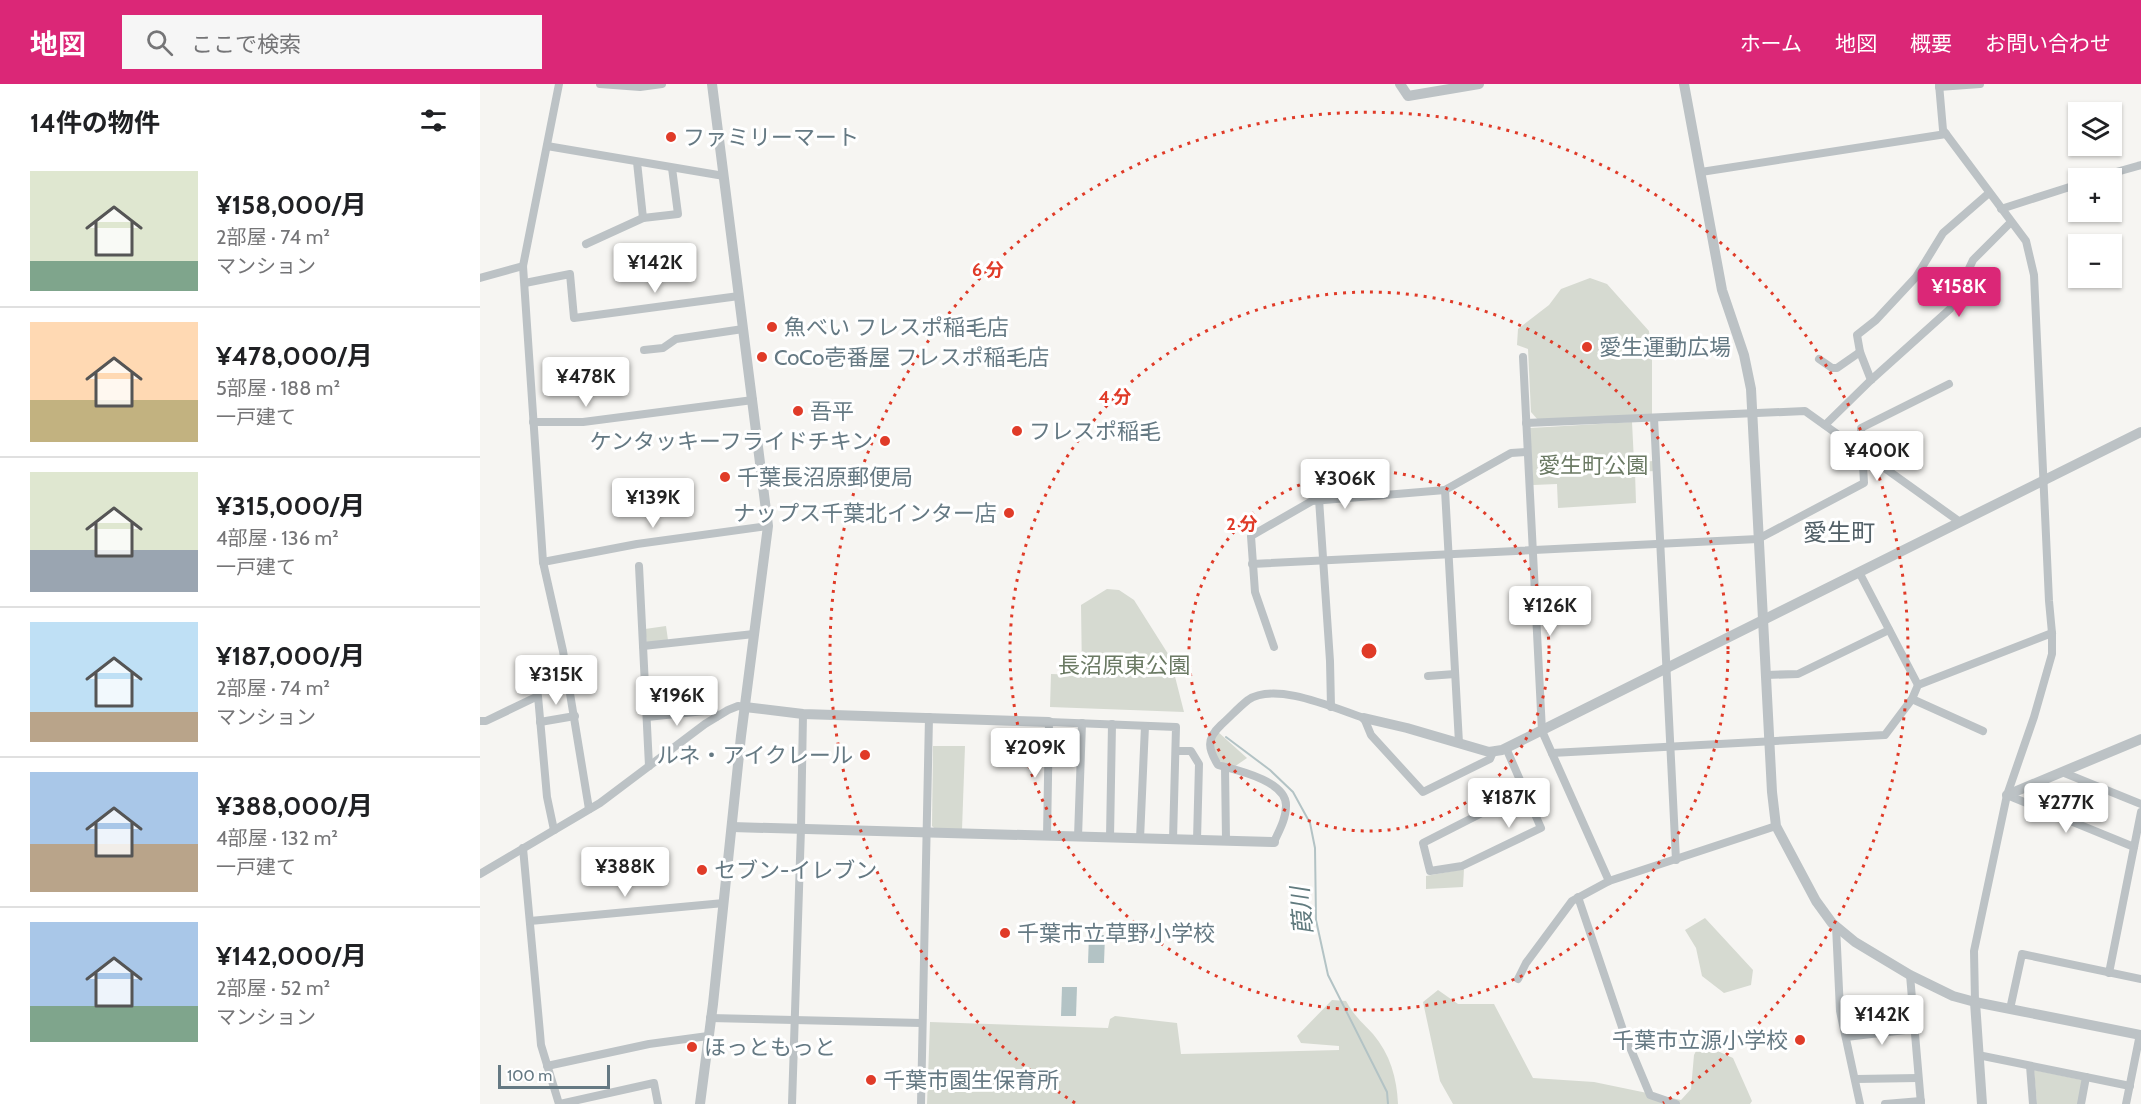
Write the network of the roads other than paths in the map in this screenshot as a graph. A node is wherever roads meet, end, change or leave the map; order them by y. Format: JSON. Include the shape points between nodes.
{"nodes":[{"id":1,"x":559,"y":84,"type":"edge"},
{"id":2,"x":600,"y":84,"type":"edge"},
{"id":3,"x":662,"y":84,"type":"edge"},
{"id":4,"x":712,"y":84,"type":"edge"},
{"id":5,"x":1400,"y":84,"type":"edge"},
{"id":6,"x":1479,"y":84,"type":"edge"},
{"id":7,"x":1684,"y":84,"type":"edge"},
{"id":8,"x":1980,"y":84,"type":"edge"},
{"id":9,"x":1939,"y":86,"type":"edge"},
{"id":10,"x":1946,"y":134,"type":"junction"},
{"id":11,"x":547,"y":146,"type":"junction"},
{"id":12,"x":637,"y":162,"type":"junction"},
{"id":13,"x":2141,"y":165,"type":"edge"},
{"id":14,"x":672,"y":168,"type":"junction"},
{"id":15,"x":2122,"y":170,"type":"edge"},
{"id":16,"x":1701,"y":172,"type":"junction"},
{"id":17,"x":723,"y":176,"type":"junction"},
{"id":18,"x":2068,"y":188,"type":"edge"},
{"id":19,"x":1989,"y":193,"type":"junction"},
{"id":20,"x":2001,"y":209,"type":"junction"},
{"id":21,"x":643,"y":218,"type":"junction"},
{"id":22,"x":2011,"y":222,"type":"junction"},
{"id":23,"x":586,"y":244,"type":"dead end"},
{"id":24,"x":523,"y":266,"type":"junction"},
{"id":25,"x":480,"y":278,"type":"edge"},
{"id":26,"x":525,"y":283,"type":"junction"},
{"id":27,"x":739,"y":296,"type":"junction"},
{"id":28,"x":743,"y":328,"type":"junction"},
{"id":29,"x":644,"y":350,"type":"dead end"},
{"id":30,"x":1860,"y":352,"type":"junction"},
{"id":31,"x":1522,"y":357,"type":"dead end"},
{"id":32,"x":1820,"y":359,"type":"dead end"},
{"id":33,"x":1871,"y":380,"type":"junction"},
{"id":34,"x":1948,"y":384,"type":"dead end"},
{"id":35,"x":753,"y":400,"type":"junction"},
{"id":36,"x":1753,"y":414,"type":"junction"},
{"id":37,"x":1654,"y":418,"type":"junction"},
{"id":38,"x":533,"y":422,"type":"junction"},
{"id":39,"x":1526,"y":423,"type":"junction"},
{"id":40,"x":1826,"y":425,"type":"junction"},
{"id":41,"x":2141,"y":432,"type":"edge"},
{"id":42,"x":1527,"y":452,"type":"junction"},
{"id":43,"x":1863,"y":452,"type":"junction"},
{"id":44,"x":2043,"y":481,"type":"junction"},
{"id":45,"x":1445,"y":490,"type":"junction"},
{"id":46,"x":1319,"y":499,"type":"junction"},
{"id":47,"x":1960,"y":522,"type":"junction"},
{"id":48,"x":768,"y":526,"type":"junction"},
{"id":49,"x":1758,"y":539,"type":"junction"},
{"id":50,"x":1660,"y":545,"type":"junction"},
{"id":51,"x":1532,"y":551,"type":"junction"},
{"id":52,"x":1449,"y":555,"type":"junction"},
{"id":53,"x":1323,"y":561,"type":"junction"},
{"id":54,"x":543,"y":562,"type":"junction"},
{"id":55,"x":1252,"y":564,"type":"junction"},
{"id":56,"x":639,"y":566,"type":"dead end"},
{"id":57,"x":1858,"y":572,"type":"junction"},
{"id":58,"x":1764,"y":621,"type":"junction"},
{"id":59,"x":1889,"y":630,"type":"junction"},
{"id":60,"x":2052,"y":633,"type":"junction"},
{"id":61,"x":754,"y":634,"type":"junction"},
{"id":62,"x":643,"y":646,"type":"junction"},
{"id":63,"x":1274,"y":648,"type":"dead end"},
{"id":64,"x":1667,"y":669,"type":"junction"},
{"id":65,"x":1455,"y":674,"type":"junction"},
{"id":66,"x":1766,"y":675,"type":"junction"},
{"id":67,"x":1428,"y":676,"type":"dead end"},
{"id":68,"x":1918,"y":685,"type":"junction"},
{"id":69,"x":1912,"y":699,"type":"junction"},
{"id":70,"x":745,"y":707,"type":"junction"},
{"id":71,"x":1331,"y":707,"type":"junction"},
{"id":72,"x":803,"y":714,"type":"junction"},
{"id":73,"x":575,"y":716,"type":"junction"},
{"id":74,"x":647,"y":717,"type":"junction"},
{"id":75,"x":716,"y":717,"type":"junction"},
{"id":76,"x":929,"y":717,"type":"junction"},
{"id":77,"x":1364,"y":718,"type":"junction"},
{"id":78,"x":480,"y":722,"type":"edge"},
{"id":79,"x":540,"y":722,"type":"junction"},
{"id":80,"x":1049,"y":722,"type":"junction"},
{"id":81,"x":1082,"y":723,"type":"junction"},
{"id":82,"x":1112,"y":724,"type":"junction"},
{"id":83,"x":1145,"y":726,"type":"junction"},
{"id":84,"x":1542,"y":731,"type":"junction"},
{"id":85,"x":1983,"y":731,"type":"dead end"},
{"id":86,"x":2141,"y":739,"type":"edge"},
{"id":87,"x":1769,"y":742,"type":"junction"},
{"id":88,"x":1459,"y":743,"type":"junction"},
{"id":89,"x":1671,"y":747,"type":"junction"},
{"id":90,"x":1506,"y":748,"type":"junction"},
{"id":91,"x":1176,"y":750,"type":"junction"},
{"id":92,"x":1493,"y":752,"type":"junction"},
{"id":93,"x":1552,"y":753,"type":"junction"},
{"id":94,"x":649,"y":766,"type":"junction"},
{"id":95,"x":1226,"y":767,"type":"junction"},
{"id":96,"x":2062,"y":772,"type":"junction"},
{"id":97,"x":1525,"y":791,"type":"junction"},
{"id":98,"x":2007,"y":795,"type":"junction"},
{"id":99,"x":2141,"y":804,"type":"edge"},
{"id":100,"x":589,"y":808,"type":"junction"},
{"id":101,"x":2141,"y":812,"type":"edge"},
{"id":102,"x":1776,"y":826,"type":"junction"},
{"id":103,"x":732,"y":827,"type":"junction"},
{"id":104,"x":801,"y":828,"type":"junction"},
{"id":105,"x":554,"y":830,"type":"junction"},
{"id":106,"x":926,"y":833,"type":"junction"},
{"id":107,"x":1047,"y":836,"type":"junction"},
{"id":108,"x":1078,"y":837,"type":"junction"},
{"id":109,"x":1110,"y":838,"type":"junction"},
{"id":110,"x":1140,"y":838,"type":"junction"},
{"id":111,"x":1173,"y":840,"type":"junction"},
{"id":112,"x":1197,"y":840,"type":"junction"},
{"id":113,"x":1226,"y":840,"type":"junction"},
{"id":114,"x":1274,"y":842,"type":"joint"},
{"id":115,"x":2134,"y":847,"type":"junction"},
{"id":116,"x":523,"y":848,"type":"junction"},
{"id":117,"x":1676,"y":860,"type":"junction"},
{"id":118,"x":480,"y":874,"type":"edge"},
{"id":119,"x":1609,"y":881,"type":"junction"},
{"id":120,"x":1578,"y":897,"type":"junction"},
{"id":121,"x":724,"y":903,"type":"junction"},
{"id":122,"x":530,"y":921,"type":"junction"},
{"id":123,"x":1836,"y":926,"type":"junction"},
{"id":124,"x":2109,"y":973,"type":"junction"},
{"id":125,"x":1910,"y":975,"type":"junction"},
{"id":126,"x":1518,"y":979,"type":"dead end"},
{"id":127,"x":2141,"y":979,"type":"edge"},
{"id":128,"x":1975,"y":1002,"type":"junction"},
{"id":129,"x":2010,"y":1009,"type":"junction"},
{"id":130,"x":710,"y":1018,"type":"junction"},
{"id":131,"x":794,"y":1019,"type":"junction"},
{"id":132,"x":921,"y":1023,"type":"junction"},
{"id":133,"x":1914,"y":1029,"type":"junction"},
{"id":134,"x":2141,"y":1034,"type":"edge"},
{"id":135,"x":708,"y":1036,"type":"junction"},
{"id":136,"x":1846,"y":1036,"type":"junction"},
{"id":137,"x":1978,"y":1055,"type":"junction"},
{"id":138,"x":547,"y":1066,"type":"junction"},
{"id":139,"x":2030,"y":1066,"type":"junction"},
{"id":140,"x":2086,"y":1077,"type":"junction"},
{"id":141,"x":1918,"y":1078,"type":"junction"},
{"id":142,"x":1857,"y":1083,"type":"junction"},
{"id":143,"x":2130,"y":1086,"type":"junction"},
{"id":144,"x":1921,"y":1103,"type":"edge"},
{"id":145,"x":559,"y":1104,"type":"edge"},
{"id":146,"x":658,"y":1104,"type":"edge"},
{"id":147,"x":700,"y":1104,"type":"edge"},
{"id":148,"x":792,"y":1104,"type":"edge"},
{"id":149,"x":921,"y":1104,"type":"edge"},
{"id":150,"x":1676,"y":1104,"type":"edge"},
{"id":151,"x":1860,"y":1104,"type":"edge"},
{"id":152,"x":1886,"y":1104,"type":"edge"},
{"id":153,"x":1982,"y":1104,"type":"edge"},
{"id":154,"x":2033,"y":1104,"type":"edge"},
{"id":155,"x":2081,"y":1104,"type":"edge"},
{"id":156,"x":2126,"y":1104,"type":"edge"}],
"edges":[{"from":1,"to":11,"type":"street"},
{"from":2,"to":3,"type":"street"},
{"from":4,"to":17,"type":"street"},
{"from":5,"to":6,"type":"street","via":[[1408,96]]},
{"from":7,"to":16,"type":"street"},
{"from":8,"to":9,"type":"street"},
{"from":9,"to":10,"type":"street"},
{"from":10,"to":16,"type":"street"},
{"from":10,"to":19,"type":"street"},
{"from":11,"to":12,"type":"street"},
{"from":11,"to":24,"type":"street"},
{"from":12,"to":14,"type":"street"},
{"from":12,"to":21,"type":"street"},
{"from":13,"to":15,"type":"street"},
{"from":14,"to":17,"type":"street"},
{"from":14,"to":21,"type":"street","via":[[678,214]]},
{"from":16,"to":36,"type":"street","via":[[1722,290],[1747,367]]},
{"from":17,"to":27,"type":"street"},
{"from":18,"to":20,"type":"street"},
{"from":19,"to":20,"type":"street"},
{"from":19,"to":30,"type":"street","via":[[1943,233],[1916,276],[1857,335]]},
{"from":20,"to":22,"type":"street"},
{"from":21,"to":23,"type":"street"},
{"from":22,"to":33,"type":"street","via":[[1973,260],[1950,309]]},
{"from":22,"to":44,"type":"street","via":[[2025,241],[2034,275]]},
{"from":24,"to":25,"type":"street"},
{"from":24,"to":26,"type":"street"},
{"from":26,"to":27,"type":"street","via":[[570,274],[574,318]]},
{"from":26,"to":38,"type":"street"},
{"from":27,"to":28,"type":"street"},
{"from":28,"to":29,"type":"street","via":[[676,339],[663,348]]},
{"from":28,"to":35,"type":"street"},
{"from":30,"to":32,"type":"street","via":[[1837,368]]},
{"from":30,"to":33,"type":"street"},
{"from":31,"to":39,"type":"street"},
{"from":33,"to":40,"type":"street"},
{"from":34,"to":43,"type":"street","via":[[1861,428]]},
{"from":35,"to":38,"type":"street","via":[[581,422]]},
{"from":35,"to":48,"type":"street"},
{"from":36,"to":37,"type":"street"},
{"from":36,"to":40,"type":"street","via":[[1805,411]]},
{"from":36,"to":49,"type":"street"},
{"from":37,"to":39,"type":"street"},
{"from":37,"to":50,"type":"street"},
{"from":38,"to":54,"type":"street"},
{"from":39,"to":42,"type":"street"},
{"from":40,"to":43,"type":"street"},
{"from":41,"to":44,"type":"street"},
{"from":42,"to":45,"type":"street","via":[[1511,453]]},
{"from":42,"to":51,"type":"street"},
{"from":43,"to":47,"type":"street"},
{"from":43,"to":49,"type":"street","via":[[1864,483]]},
{"from":44,"to":47,"type":"street"},
{"from":44,"to":60,"type":"street"},
{"from":45,"to":46,"type":"street"},
{"from":45,"to":52,"type":"street"},
{"from":46,"to":53,"type":"street"},
{"from":46,"to":55,"type":"street","via":[[1251,536]]},
{"from":47,"to":57,"type":"street"},
{"from":48,"to":54,"type":"street"},
{"from":48,"to":61,"type":"street"},
{"from":49,"to":50,"type":"street"},
{"from":49,"to":58,"type":"street"},
{"from":50,"to":51,"type":"street"},
{"from":50,"to":64,"type":"street"},
{"from":51,"to":52,"type":"street"},
{"from":51,"to":84,"type":"street"},
{"from":52,"to":53,"type":"street"},
{"from":52,"to":65,"type":"street"},
{"from":53,"to":55,"type":"street"},
{"from":53,"to":71,"type":"street"},
{"from":54,"to":73,"type":"street"},
{"from":55,"to":63,"type":"street","via":[[1255,592]]},
{"from":56,"to":62,"type":"street"},
{"from":57,"to":58,"type":"street"},
{"from":57,"to":59,"type":"street"},
{"from":58,"to":64,"type":"street"},
{"from":58,"to":66,"type":"street"},
{"from":59,"to":66,"type":"street","via":[[1798,674]]},
{"from":59,"to":68,"type":"street"},
{"from":60,"to":68,"type":"street"},
{"from":60,"to":98,"type":"street","via":[[2052,654]]},
{"from":61,"to":62,"type":"street"},
{"from":61,"to":70,"type":"street"},
{"from":62,"to":74,"type":"street"},
{"from":64,"to":84,"type":"street"},
{"from":64,"to":89,"type":"street"},
{"from":65,"to":67,"type":"street"},
{"from":65,"to":88,"type":"street"},
{"from":66,"to":87,"type":"street"},
{"from":68,"to":69,"type":"street"},
{"from":69,"to":85,"type":"street"},
{"from":69,"to":87,"type":"street","via":[[1885,735]]},
{"from":70,"to":72,"type":"street"},
{"from":70,"to":75,"type":"street","via":[[738,706]]},
{"from":70,"to":103,"type":"street"},
{"from":71,"to":77,"type":"street"},
{"from":71,"to":95,"type":"street","via":[[1306,697],[1272,694],[1249,699],[1210,741],[1218,765]]},
{"from":72,"to":76,"type":"street"},
{"from":72,"to":104,"type":"street"},
{"from":73,"to":79,"type":"street"},
{"from":73,"to":100,"type":"street"},
{"from":74,"to":75,"type":"street","via":[[714,710]]},
{"from":74,"to":94,"type":"street"},
{"from":75,"to":94,"type":"street"},
{"from":76,"to":80,"type":"street"},
{"from":76,"to":106,"type":"street"},
{"from":77,"to":88,"type":"street"},
{"from":77,"to":92,"type":"street","via":[[1371,735],[1423,792],[1490,759]]},
{"from":78,"to":79,"type":"street","via":[[538,696]]},
{"from":79,"to":105,"type":"street"},
{"from":80,"to":81,"type":"street"},
{"from":80,"to":107,"type":"street"},
{"from":81,"to":82,"type":"street"},
{"from":81,"to":108,"type":"street"},
{"from":82,"to":83,"type":"street"},
{"from":82,"to":109,"type":"street"},
{"from":83,"to":91,"type":"street","via":[[1176,727]]},
{"from":83,"to":110,"type":"street"},
{"from":84,"to":90,"type":"street"},
{"from":84,"to":93,"type":"street"},
{"from":86,"to":96,"type":"street"},
{"from":87,"to":89,"type":"street"},
{"from":87,"to":102,"type":"street"},
{"from":88,"to":92,"type":"street"},
{"from":89,"to":93,"type":"street"},
{"from":89,"to":117,"type":"street"},
{"from":90,"to":92,"type":"street"},
{"from":90,"to":97,"type":"street"},
{"from":91,"to":111,"type":"street"},
{"from":91,"to":112,"type":"street","via":[[1191,751],[1199,764]]},
{"from":93,"to":119,"type":"street"},
{"from":94,"to":100,"type":"street"},
{"from":95,"to":113,"type":"street"},
{"from":95,"to":114,"type":"street","via":[[1266,782],[1285,798],[1285,815]]},
{"from":96,"to":98,"type":"street"},
{"from":96,"to":99,"type":"street"},
{"from":97,"to":97,"type":"street","via":[[1423,843],[1430,871],[1462,866],[1541,828]]},
{"from":98,"to":115,"type":"street"},
{"from":98,"to":128,"type":"street","via":[[1974,951]]},
{"from":100,"to":105,"type":"street"},
{"from":101,"to":115,"type":"street"},
{"from":102,"to":117,"type":"street"},
{"from":102,"to":123,"type":"street","via":[[1816,901]]},
{"from":103,"to":104,"type":"street"},
{"from":103,"to":121,"type":"street"},
{"from":104,"to":106,"type":"street"},
{"from":104,"to":131,"type":"street"},
{"from":105,"to":116,"type":"street"},
{"from":106,"to":107,"type":"street"},
{"from":106,"to":132,"type":"street"},
{"from":107,"to":108,"type":"street"},
{"from":108,"to":109,"type":"street"},
{"from":109,"to":110,"type":"street"},
{"from":110,"to":111,"type":"street"},
{"from":111,"to":112,"type":"street"},
{"from":112,"to":113,"type":"street"},
{"from":113,"to":114,"type":"street"},
{"from":115,"to":124,"type":"street"},
{"from":116,"to":118,"type":"street"},
{"from":116,"to":122,"type":"street"},
{"from":117,"to":119,"type":"street"},
{"from":119,"to":120,"type":"street"},
{"from":120,"to":126,"type":"street"},
{"from":120,"to":150,"type":"street","via":[[1624,1033],[1650,1095]]},
{"from":121,"to":122,"type":"street"},
{"from":121,"to":130,"type":"street"},
{"from":122,"to":138,"type":"street","via":[[540,1033]]},
{"from":123,"to":125,"type":"street"},
{"from":123,"to":136,"type":"street","via":[[1837,984]]},
{"from":124,"to":127,"type":"street"},
{"from":124,"to":129,"type":"street","via":[[2022,954]]},
{"from":125,"to":128,"type":"street"},
{"from":125,"to":133,"type":"street"},
{"from":128,"to":129,"type":"street"},
{"from":128,"to":137,"type":"street"},
{"from":129,"to":134,"type":"street"},
{"from":130,"to":131,"type":"street"},
{"from":130,"to":135,"type":"street"},
{"from":131,"to":132,"type":"street"},
{"from":131,"to":148,"type":"street"},
{"from":132,"to":149,"type":"street"},
{"from":133,"to":136,"type":"street"},
{"from":133,"to":141,"type":"street"},
{"from":134,"to":143,"type":"street"},
{"from":135,"to":138,"type":"street"},
{"from":135,"to":147,"type":"street"},
{"from":136,"to":142,"type":"street"},
{"from":137,"to":139,"type":"street"},
{"from":137,"to":153,"type":"street"},
{"from":138,"to":145,"type":"street"},
{"from":139,"to":140,"type":"street"},
{"from":139,"to":154,"type":"street"},
{"from":140,"to":143,"type":"street"},
{"from":140,"to":155,"type":"street"},
{"from":141,"to":142,"type":"street"},
{"from":141,"to":144,"type":"street"},
{"from":142,"to":151,"type":"street"},
{"from":143,"to":156,"type":"street"},
{"from":144,"to":152,"type":"street"},
{"from":145,"to":146,"type":"street","via":[[654,1083]]}]}
